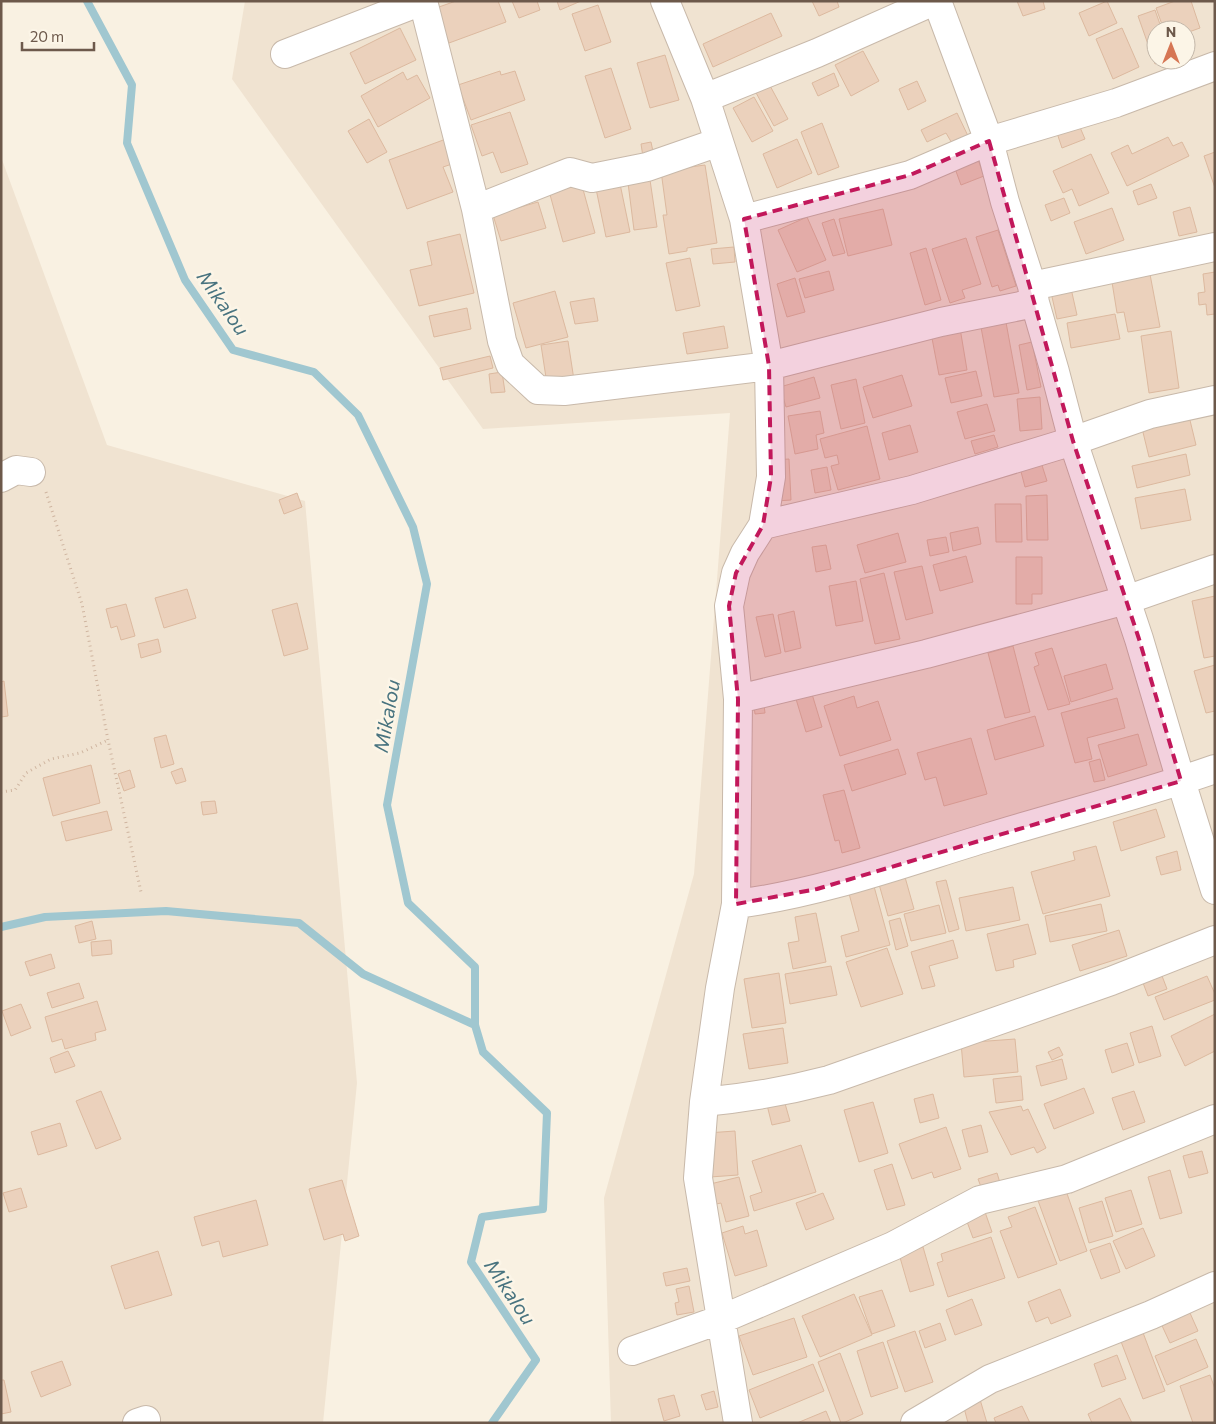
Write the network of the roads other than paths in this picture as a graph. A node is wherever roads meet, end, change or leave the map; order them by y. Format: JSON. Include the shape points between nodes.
{"nodes":[{"id":1,"x":422,"y":1,"type":"edge"},
{"id":2,"x":665,"y":1,"type":"edge"},
{"id":3,"x":936,"y":1,"type":"edge"},
{"id":4,"x":285,"y":54,"type":"dead end"},
{"id":5,"x":1215,"y":66,"type":"edge"},
{"id":6,"x":705,"y":98,"type":"junction"},
{"id":7,"x":989,"y":141,"type":"junction"},
{"id":8,"x":719,"y":142,"type":"junction"},
{"id":9,"x":476,"y":209,"type":"junction"},
{"id":10,"x":744,"y":219,"type":"junction"},
{"id":11,"x":1215,"y":247,"type":"edge"},
{"id":12,"x":1033,"y":295,"type":"junction"},
{"id":13,"x":769,"y":366,"type":"junction"},
{"id":14,"x":1215,"y":400,"type":"edge"},
{"id":15,"x":1073,"y":441,"type":"junction"},
{"id":16,"x":31,"y":472,"type":"road end"},
{"id":17,"x":1,"y":478,"type":"edge"},
{"id":18,"x":763,"y":525,"type":"junction"},
{"id":19,"x":1215,"y":569,"type":"edge"},
{"id":20,"x":1126,"y":600,"type":"junction"},
{"id":21,"x":738,"y":698,"type":"junction"},
{"id":22,"x":1215,"y":769,"type":"edge"},
{"id":23,"x":1181,"y":781,"type":"junction"},
{"id":24,"x":1215,"y":890,"type":"edge"},
{"id":25,"x":736,"y":904,"type":"junction"},
{"id":26,"x":1215,"y":940,"type":"edge"},
{"id":27,"x":704,"y":1102,"type":"junction"},
{"id":28,"x":1215,"y":1119,"type":"edge"},
{"id":29,"x":1215,"y":1286,"type":"edge"},
{"id":30,"x":722,"y":1319,"type":"junction"},
{"id":31,"x":632,"y":1351,"type":"dead end"},
{"id":32,"x":738,"y":1423,"type":"edge"},
{"id":33,"x":915,"y":1423,"type":"edge"}],
"edges":[{"from":1,"to":4,"type":"street"},
{"from":1,"to":9,"type":"street"},
{"from":2,"to":6,"type":"street"},
{"from":3,"to":6,"type":"street"},
{"from":3,"to":7,"type":"street"},
{"from":5,"to":7,"type":"street","via":[[1116,103]]},
{"from":6,"to":8,"type":"street"},
{"from":7,"to":10,"type":"street","via":[[910,175]]},
{"from":7,"to":12,"type":"street"},
{"from":8,"to":9,"type":"street","via":[[647,167],[592,178],[570,172]]},
{"from":8,"to":10,"type":"street"},
{"from":9,"to":13,"type":"street","via":[[502,341],[510,364],[538,390],[564,391]]},
{"from":10,"to":13,"type":"street"},
{"from":11,"to":12,"type":"street"},
{"from":12,"to":13,"type":"street"},
{"from":12,"to":15,"type":"street"},
{"from":13,"to":18,"type":"street","via":[[771,477]]},
{"from":14,"to":15,"type":"street","via":[[1150,414]]},
{"from":15,"to":18,"type":"street","via":[[912,490]]},
{"from":15,"to":20,"type":"street"},
{"from":16,"to":17,"type":"street","via":[[16,470]]},
{"from":18,"to":21,"type":"street","via":[[736,573],[729,606]]},
{"from":19,"to":20,"type":"street"},
{"from":20,"to":21,"type":"street","via":[[926,654]]},
{"from":20,"to":23,"type":"street"},
{"from":21,"to":25,"type":"street"},
{"from":22,"to":23,"type":"street"},
{"from":23,"to":24,"type":"street"},
{"from":23,"to":25,"type":"street","via":[[817,889]]},
{"from":25,"to":27,"type":"street"},
{"from":26,"to":27,"type":"street","via":[[1110,981],[828,1080],[786,1091]]},
{"from":27,"to":30,"type":"street","via":[[698,1178]]},
{"from":28,"to":30,"type":"street","via":[[1067,1179],[980,1200],[893,1246]]},
{"from":29,"to":33,"type":"street","via":[[990,1379]]},
{"from":30,"to":31,"type":"street"},
{"from":30,"to":32,"type":"street"}]}
